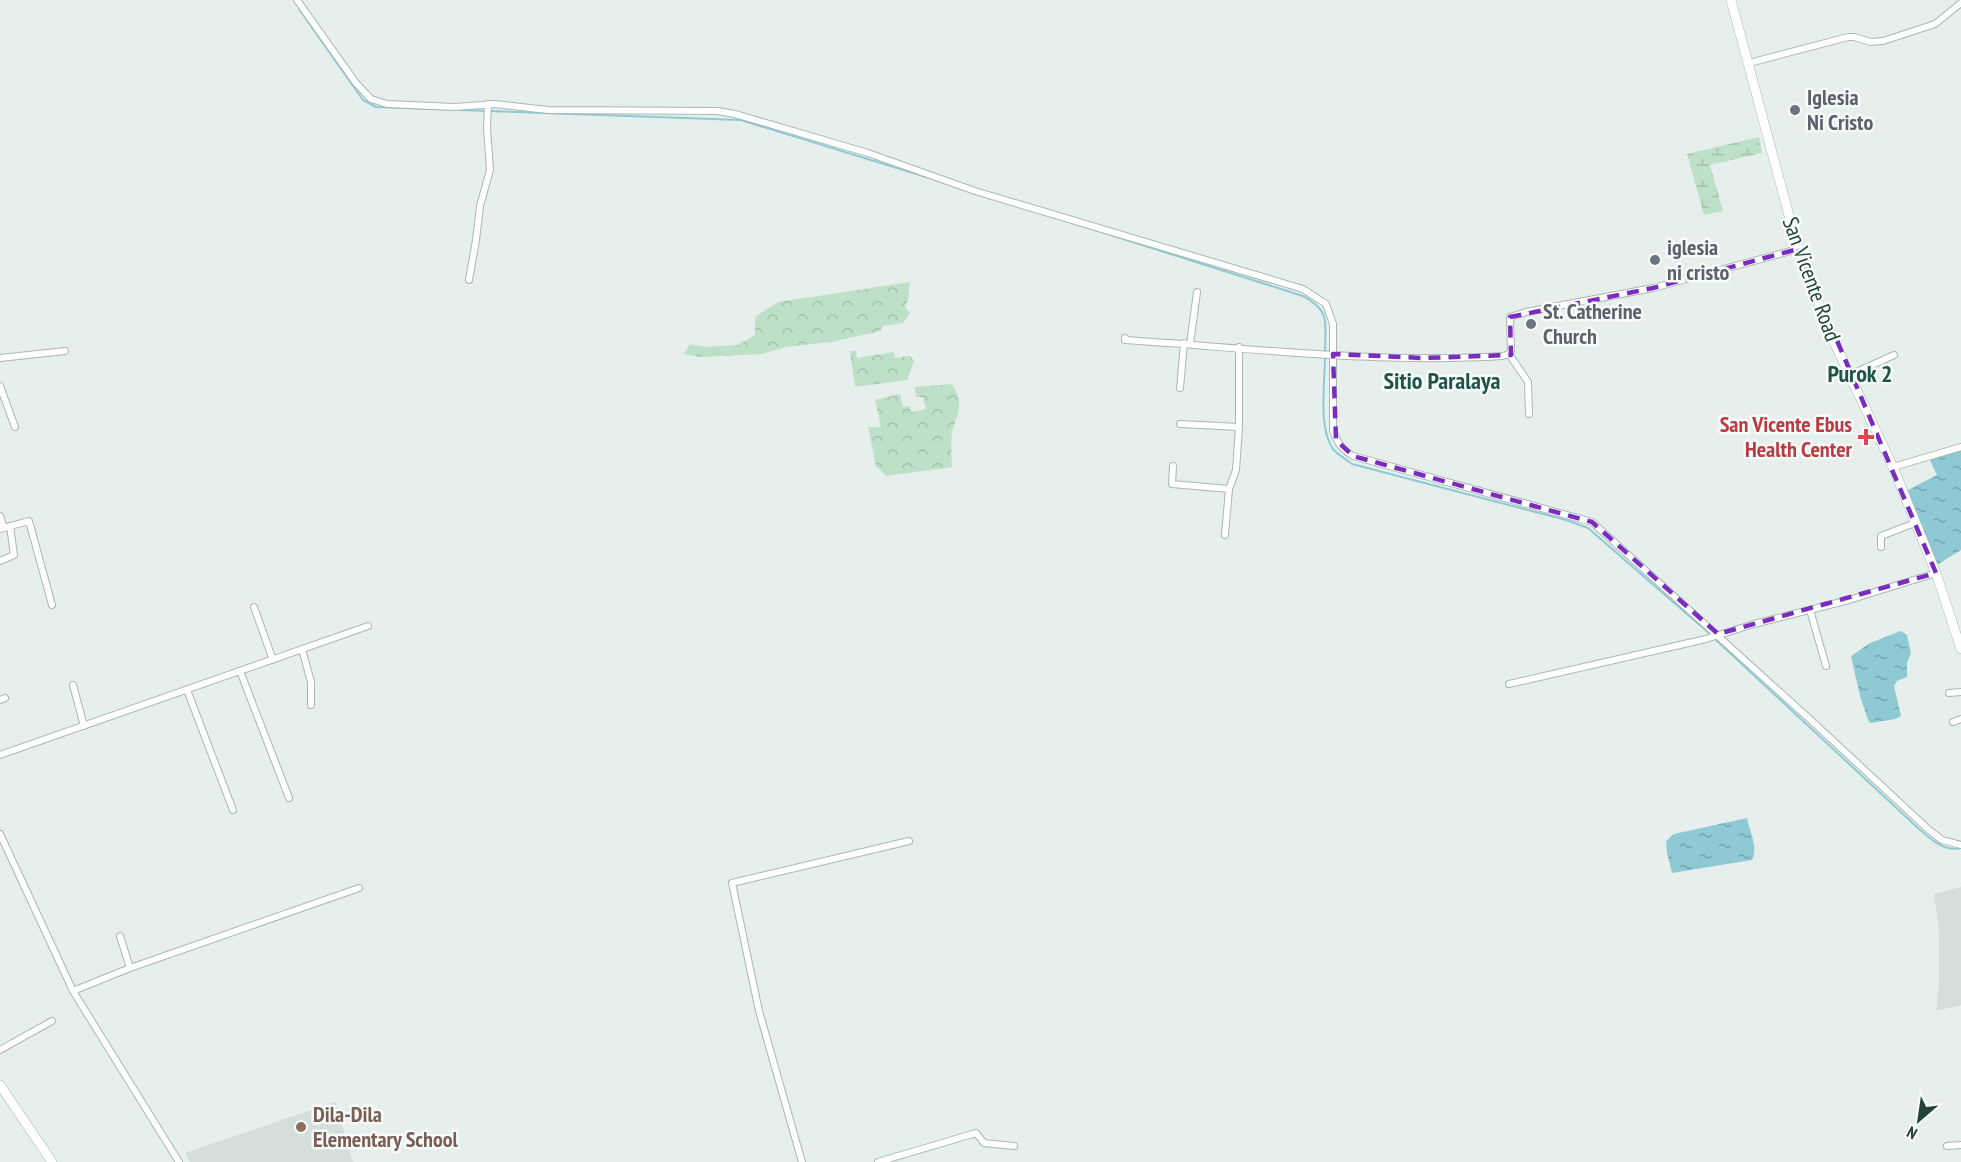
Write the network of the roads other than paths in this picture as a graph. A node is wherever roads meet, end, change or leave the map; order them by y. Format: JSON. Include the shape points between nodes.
{"nodes":[{"id":1,"x":297,"y":0,"type":"edge"},
{"id":2,"x":1731,"y":0,"type":"edge"},
{"id":3,"x":1961,"y":3,"type":"edge"},
{"id":4,"x":1749,"y":63,"type":"junction"},
{"id":5,"x":488,"y":109,"type":"junction"},
{"id":6,"x":1798,"y":249,"type":"junction"},
{"id":7,"x":469,"y":280,"type":"dead end"},
{"id":8,"x":1197,"y":292,"type":"dead end"},
{"id":9,"x":1125,"y":338,"type":"dead end"},
{"id":10,"x":1187,"y":344,"type":"junction"},
{"id":11,"x":1239,"y":347,"type":"junction"},
{"id":12,"x":65,"y":351,"type":"dead end"},
{"id":13,"x":1333,"y":354,"type":"junction"},
{"id":14,"x":1509,"y":354,"type":"junction"},
{"id":15,"x":1894,"y":354,"type":"dead end"},
{"id":16,"x":0,"y":358,"type":"edge"},
{"id":17,"x":1850,"y":375,"type":"junction"},
{"id":18,"x":0,"y":386,"type":"edge"},
{"id":19,"x":1180,"y":388,"type":"dead end"},
{"id":20,"x":1529,"y":414,"type":"dead end"},
{"id":21,"x":1180,"y":424,"type":"dead end"},
{"id":22,"x":15,"y":427,"type":"dead end"},
{"id":23,"x":1239,"y":427,"type":"junction"},
{"id":24,"x":1961,"y":447,"type":"edge"},
{"id":25,"x":1173,"y":466,"type":"dead end"},
{"id":26,"x":1893,"y":467,"type":"junction"},
{"id":27,"x":1229,"y":489,"type":"junction"},
{"id":28,"x":0,"y":516,"type":"edge"},
{"id":29,"x":1915,"y":523,"type":"junction"},
{"id":30,"x":5,"y":528,"type":"edge"},
{"id":31,"x":1225,"y":535,"type":"dead end"},
{"id":32,"x":1881,"y":547,"type":"dead end"},
{"id":33,"x":0,"y":561,"type":"edge"},
{"id":34,"x":1936,"y":573,"type":"junction"},
{"id":35,"x":52,"y":604,"type":"dead end"},
{"id":36,"x":254,"y":607,"type":"dead end"},
{"id":37,"x":1810,"y":610,"type":"junction"},
{"id":38,"x":368,"y":626,"type":"dead end"},
{"id":39,"x":1958,"y":632,"type":"edge"},
{"id":40,"x":1718,"y":634,"type":"junction"},
{"id":41,"x":302,"y":649,"type":"junction"},
{"id":42,"x":1961,"y":649,"type":"edge"},
{"id":43,"x":273,"y":660,"type":"junction"},
{"id":44,"x":1826,"y":666,"type":"dead end"},
{"id":45,"x":240,"y":671,"type":"junction"},
{"id":46,"x":1509,"y":684,"type":"dead end"},
{"id":47,"x":73,"y":685,"type":"dead end"},
{"id":48,"x":187,"y":690,"type":"junction"},
{"id":49,"x":1961,"y":692,"type":"edge"},
{"id":50,"x":1949,"y":693,"type":"dead end"},
{"id":51,"x":311,"y":705,"type":"dead end"},
{"id":52,"x":1961,"y":719,"type":"edge"},
{"id":53,"x":1953,"y":722,"type":"dead end"},
{"id":54,"x":84,"y":726,"type":"junction"},
{"id":55,"x":0,"y":755,"type":"edge"},
{"id":56,"x":289,"y":798,"type":"dead end"},
{"id":57,"x":232,"y":810,"type":"dead end"},
{"id":58,"x":0,"y":834,"type":"edge"},
{"id":59,"x":909,"y":841,"type":"dead end"},
{"id":60,"x":1961,"y":845,"type":"edge"},
{"id":61,"x":359,"y":888,"type":"dead end"},
{"id":62,"x":120,"y":936,"type":"dead end"},
{"id":63,"x":130,"y":968,"type":"junction"},
{"id":64,"x":73,"y":991,"type":"junction"},
{"id":65,"x":52,"y":1021,"type":"dead end"},
{"id":66,"x":0,"y":1050,"type":"edge"},
{"id":67,"x":0,"y":1085,"type":"edge"},
{"id":68,"x":1961,"y":1145,"type":"edge"},
{"id":69,"x":1014,"y":1146,"type":"dead end"},
{"id":70,"x":1947,"y":1146,"type":"dead end"},
{"id":71,"x":52,"y":1162,"type":"edge"},
{"id":72,"x":179,"y":1162,"type":"edge"},
{"id":73,"x":802,"y":1162,"type":"edge"},
{"id":74,"x":878,"y":1162,"type":"edge"}],
"edges":[{"from":1,"to":5,"type":"street","via":[[356,83],[372,99],[387,104]]},
{"from":2,"to":4,"type":"street","name":"San Vicente Road"},
{"from":3,"to":4,"type":"street","via":[[1935,24],[1883,41],[1848,37]]},
{"from":4,"to":6,"type":"street","name":"San Vicente Road"},
{"from":5,"to":7,"type":"street","via":[[490,170],[480,206]]},
{"from":5,"to":13,"type":"street","via":[[717,111],[752,118],[975,191],[1303,289],[1326,304],[1333,324]]},
{"from":6,"to":14,"type":"street","via":[[1653,288],[1510,317]]},
{"from":6,"to":17,"type":"street","name":"San Vicente Road"},
{"from":8,"to":10,"type":"street"},
{"from":9,"to":10,"type":"street"},
{"from":10,"to":11,"type":"street"},
{"from":10,"to":19,"type":"street"},
{"from":11,"to":13,"type":"street"},
{"from":11,"to":23,"type":"street"},
{"from":12,"to":16,"type":"street"},
{"from":13,"to":14,"type":"street","via":[[1423,358]]},
{"from":13,"to":40,"type":"street","via":[[1333,430],[1342,449],[1353,456],[1592,522]]},
{"from":14,"to":20,"type":"street","via":[[1528,382]]},
{"from":15,"to":17,"type":"street"},
{"from":17,"to":26,"type":"street","name":"San Vicente Road"},
{"from":18,"to":22,"type":"street"},
{"from":21,"to":23,"type":"street"},
{"from":23,"to":27,"type":"street","via":[[1236,470]]},
{"from":24,"to":26,"type":"street"},
{"from":25,"to":27,"type":"street","via":[[1172,484]]},
{"from":26,"to":29,"type":"street","name":"San Vicente Road"},
{"from":27,"to":31,"type":"street"},
{"from":28,"to":30,"type":"street"},
{"from":29,"to":32,"type":"street","via":[[1881,536]]},
{"from":29,"to":34,"type":"street","name":"San Vicente Road"},
{"from":30,"to":33,"type":"street","via":[[15,555]]},
{"from":30,"to":35,"type":"street","via":[[29,521]]},
{"from":34,"to":37,"type":"street"},
{"from":34,"to":39,"type":"street","name":"San Vicente Road"},
{"from":36,"to":43,"type":"street"},
{"from":37,"to":40,"type":"street"},
{"from":37,"to":44,"type":"street"},
{"from":38,"to":41,"type":"street"},
{"from":39,"to":42,"type":"street","name":"San Vicente Road"},
{"from":40,"to":46,"type":"street"},
{"from":40,"to":60,"type":"street","via":[[1929,830],[1942,840]]},
{"from":41,"to":43,"type":"street"},
{"from":41,"to":51,"type":"street","via":[[311,682]]},
{"from":43,"to":45,"type":"street"},
{"from":45,"to":48,"type":"street"},
{"from":45,"to":56,"type":"street"},
{"from":47,"to":54,"type":"street"},
{"from":48,"to":54,"type":"street"},
{"from":48,"to":57,"type":"street"},
{"from":49,"to":50,"type":"street"},
{"from":52,"to":53,"type":"street"},
{"from":54,"to":55,"type":"street"},
{"from":58,"to":64,"type":"street"},
{"from":59,"to":73,"type":"street","via":[[732,883],[759,1011]]},
{"from":61,"to":63,"type":"street"},
{"from":62,"to":63,"type":"street"},
{"from":63,"to":64,"type":"street"},
{"from":64,"to":72,"type":"street"},
{"from":65,"to":66,"type":"street"},
{"from":67,"to":71,"type":"street"},
{"from":68,"to":70,"type":"street"},
{"from":69,"to":74,"type":"street","via":[[984,1143],[976,1133]]}]}
